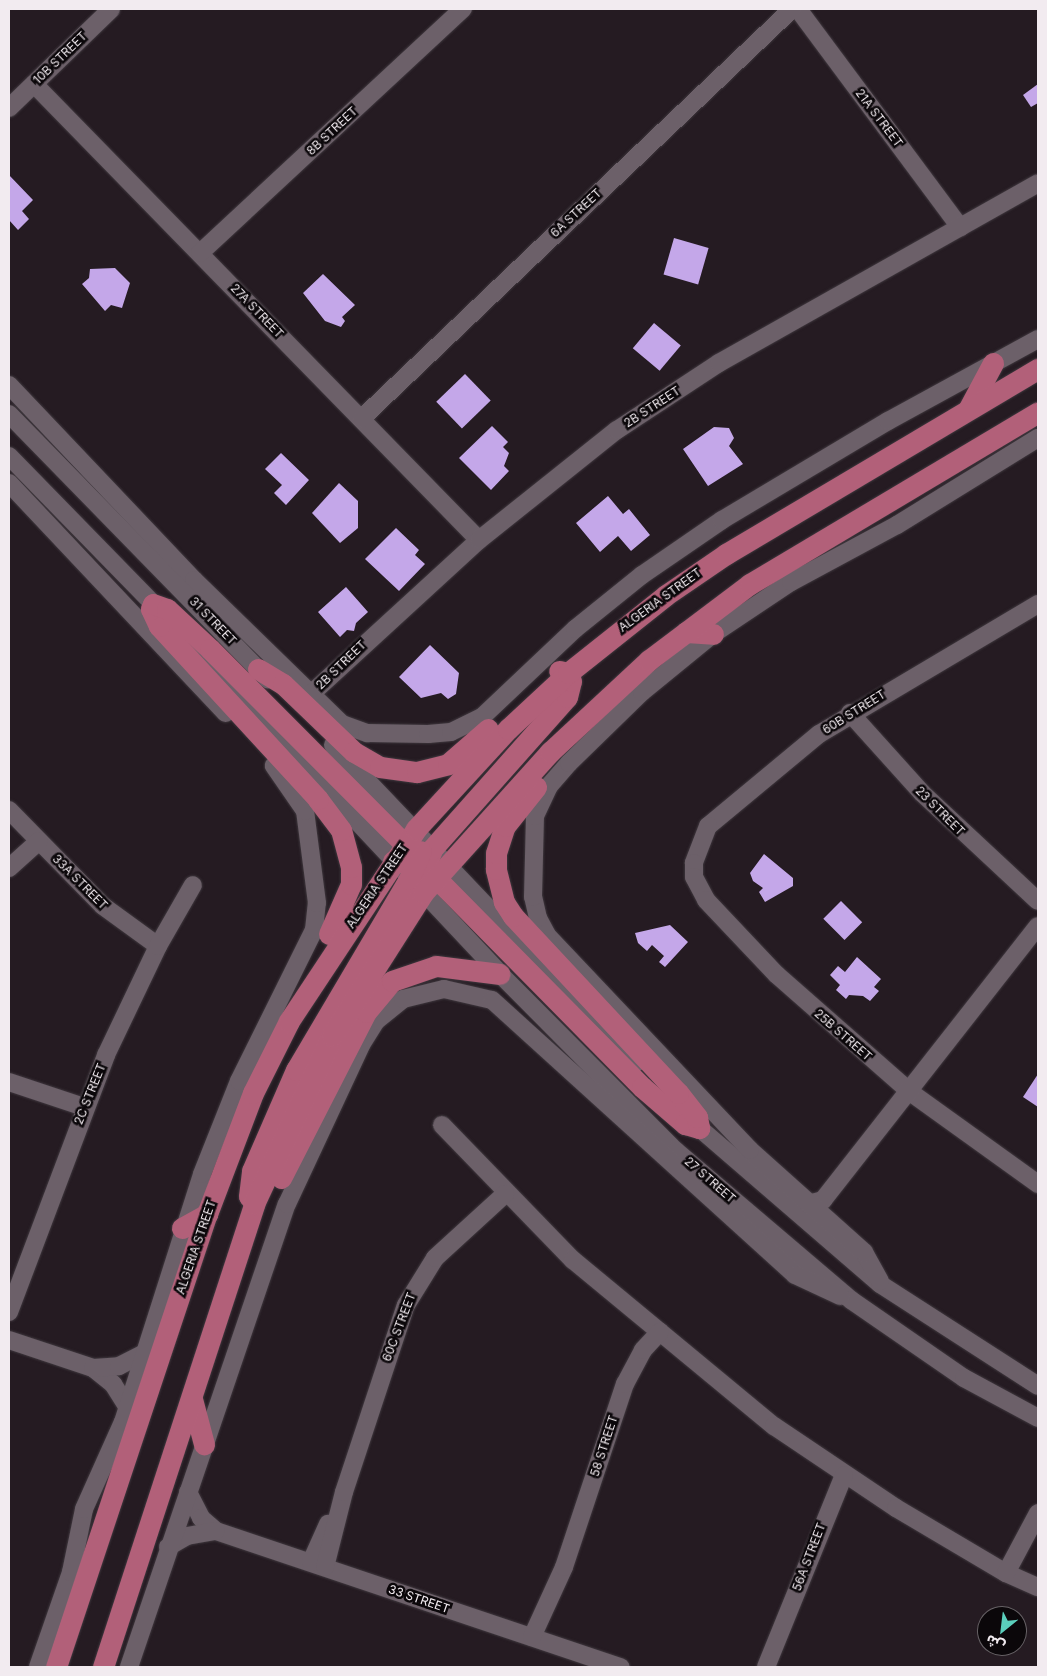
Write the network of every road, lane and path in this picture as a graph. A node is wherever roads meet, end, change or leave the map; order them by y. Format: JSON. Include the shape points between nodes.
{"nodes":[{"id":1,"x":111,"y":9,"type":"edge"},
{"id":2,"x":463,"y":9,"type":"edge"},
{"id":3,"x":792,"y":9,"type":"edge"},
{"id":4,"x":798,"y":9,"type":"edge"},
{"id":5,"x":34,"y":84,"type":"junction"},
{"id":6,"x":9,"y":108,"type":"edge"},
{"id":7,"x":1038,"y":183,"type":"edge"},
{"id":8,"x":960,"y":227,"type":"junction"},
{"id":9,"x":200,"y":253,"type":"junction"},
{"id":10,"x":1038,"y":339,"type":"edge"},
{"id":11,"x":993,"y":363,"type":"junction"},
{"id":12,"x":1038,"y":369,"type":"edge"},
{"id":13,"x":9,"y":384,"type":"edge"},
{"id":14,"x":969,"y":408,"type":"junction"},
{"id":15,"x":1038,"y":412,"type":"edge"},
{"id":16,"x":9,"y":414,"type":"edge"},
{"id":17,"x":361,"y":418,"type":"junction"},
{"id":18,"x":1038,"y":438,"type":"edge"},
{"id":19,"x":9,"y":456,"type":"edge"},
{"id":20,"x":9,"y":483,"type":"edge"},
{"id":21,"x":479,"y":540,"type":"junction"},
{"id":22,"x":194,"y":580,"type":"junction"},
{"id":23,"x":153,"y":604,"type":"junction"},
{"id":24,"x":1038,"y":604,"type":"edge"},
{"id":25,"x":199,"y":607,"type":"junction"},
{"id":26,"x":686,"y":632,"type":"junction"},
{"id":27,"x":713,"y":634,"type":"junction"},
{"id":28,"x":258,"y":669,"type":"junction"},
{"id":29,"x":568,"y":673,"type":"junction"},
{"id":30,"x":310,"y":694,"type":"junction"},
{"id":31,"x":596,"y":708,"type":"junction"},
{"id":32,"x":850,"y":713,"type":"junction"},
{"id":33,"x":9,"y":810,"type":"edge"},
{"id":34,"x":39,"y":841,"type":"junction"},
{"id":35,"x":696,"y":850,"type":"joint"},
{"id":36,"x":420,"y":862,"type":"junction"},
{"id":37,"x":9,"y":868,"type":"edge"},
{"id":38,"x":193,"y":884,"type":"dead end"},
{"id":39,"x":1038,"y":901,"type":"edge"},
{"id":40,"x":1038,"y":926,"type":"edge"},
{"id":41,"x":158,"y":946,"type":"junction"},
{"id":42,"x":500,"y":974,"type":"junction"},
{"id":43,"x":288,"y":1021,"type":"junction"},
{"id":44,"x":9,"y":1082,"type":"edge"},
{"id":45,"x":910,"y":1092,"type":"junction"},
{"id":46,"x":84,"y":1107,"type":"junction"},
{"id":47,"x":646,"y":1122,"type":"junction"},
{"id":48,"x":442,"y":1126,"type":"dead end"},
{"id":49,"x":699,"y":1128,"type":"junction"},
{"id":50,"x":653,"y":1146,"type":"junction"},
{"id":51,"x":1038,"y":1184,"type":"edge"},
{"id":52,"x":789,"y":1186,"type":"junction"},
{"id":53,"x":765,"y":1187,"type":"junction"},
{"id":54,"x":505,"y":1194,"type":"junction"},
{"id":55,"x":254,"y":1204,"type":"junction"},
{"id":56,"x":808,"y":1204,"type":"junction"},
{"id":57,"x":207,"y":1214,"type":"junction"},
{"id":58,"x":182,"y":1228,"type":"junction"},
{"id":59,"x":880,"y":1284,"type":"junction"},
{"id":60,"x":851,"y":1300,"type":"junction"},
{"id":61,"x":9,"y":1312,"type":"edge"},
{"id":62,"x":660,"y":1332,"type":"junction"},
{"id":63,"x":9,"y":1340,"type":"edge"},
{"id":64,"x":143,"y":1354,"type":"junction"},
{"id":65,"x":93,"y":1368,"type":"junction"},
{"id":66,"x":1038,"y":1386,"type":"edge"},
{"id":67,"x":192,"y":1399,"type":"junction"},
{"id":68,"x":127,"y":1406,"type":"junction"},
{"id":69,"x":1038,"y":1418,"type":"edge"},
{"id":70,"x":204,"y":1444,"type":"junction"},
{"id":71,"x":844,"y":1475,"type":"junction"},
{"id":72,"x":188,"y":1492,"type":"junction"},
{"id":73,"x":1038,"y":1513,"type":"edge"},
{"id":74,"x":216,"y":1531,"type":"junction"},
{"id":75,"x":168,"y":1547,"type":"junction"},
{"id":76,"x":318,"y":1565,"type":"junction"},
{"id":77,"x":1006,"y":1573,"type":"junction"},
{"id":78,"x":1038,"y":1587,"type":"edge"},
{"id":79,"x":539,"y":1640,"type":"junction"},
{"id":80,"x":779,"y":1641,"type":"junction"},
{"id":81,"x":38,"y":1667,"type":"edge"},
{"id":82,"x":56,"y":1667,"type":"edge"},
{"id":83,"x":103,"y":1667,"type":"edge"},
{"id":84,"x":129,"y":1667,"type":"edge"},
{"id":85,"x":621,"y":1667,"type":"edge"},
{"id":86,"x":766,"y":1667,"type":"edge"},
{"id":87,"x":774,"y":1667,"type":"edge"}],
"edges":[{"from":1,"to":5,"type":"street","name":"10B STREET"},
{"from":2,"to":9,"type":"street","name":"8B STREET"},
{"from":3,"to":17,"type":"street","name":"6A STREET"},
{"from":4,"to":8,"type":"street","name":"21A STREET"},
{"from":5,"to":6,"type":"street","name":"10B STREET"},
{"from":5,"to":9,"type":"street","name":"27A STREET"},
{"from":7,"to":8,"type":"street","name":"2B STREET"},
{"from":8,"to":21,"type":"street","name":"2B STREET","via":[[719,363],[649,408],[571,464]]},
{"from":9,"to":17,"type":"street","name":"27A STREET"},
{"from":10,"to":11,"type":"street"},
{"from":11,"to":14,"type":"main road"},
{"from":11,"to":30,"type":"street","via":[[888,421],[679,548],[575,629],[482,717],[466,727],[436,733],[367,733],[342,724]]},
{"from":12,"to":14,"type":"main road","name":"ALGERIA STREET"},
{"from":13,"to":22,"type":"street"},
{"from":14,"to":29,"type":"main road","name":"ALGERIA STREET","via":[[726,554],[620,628]]},
{"from":15,"to":26,"type":"main road","name":"ALGERIA STREET","via":[[750,584]]},
{"from":16,"to":25,"type":"street","name":"31 STREET"},
{"from":17,"to":21,"type":"street","name":"27A STREET"},
{"from":18,"to":27,"type":"street","via":[[897,525],[805,573]]},
{"from":19,"to":23,"type":"street"},
{"from":20,"to":58,"type":"street","via":[[282,774],[306,811],[316,903],[314,930],[239,1081]]},
{"from":21,"to":30,"type":"street","name":"2B STREET"},
{"from":22,"to":25,"type":"street"},
{"from":22,"to":30,"type":"street"},
{"from":23,"to":36,"type":"main road","via":[[167,609],[210,649]]},
{"from":23,"to":43,"type":"main road","via":[[151,610],[159,626],[318,799],[341,830],[347,846],[351,867],[348,897],[298,988]]},
{"from":24,"to":32,"type":"street","name":"60B STREET"},
{"from":25,"to":28,"type":"street","name":"31 STREET"},
{"from":26,"to":27,"type":"main road"},
{"from":26,"to":31,"type":"main road","name":"ALGERIA STREET"},
{"from":27,"to":52,"type":"street","via":[[642,692],[549,786],[534,824],[535,907],[542,927],[552,940],[750,1150]]},
{"from":28,"to":29,"type":"main road","via":[[283,684],[367,762],[398,771],[417,772],[448,764],[463,754],[540,679],[554,671]]},
{"from":28,"to":36,"type":"street","name":"31 STREET"},
{"from":29,"to":36,"type":"main road","name":"ALGERIA STREET","via":[[508,729]]},
{"from":31,"to":36,"type":"main road","name":"ALGERIA STREET"},
{"from":31,"to":49,"type":"main road","via":[[578,736],[506,826],[496,853],[498,886],[513,916],[678,1093],[697,1117]]},
{"from":32,"to":35,"type":"street","name":"60B STREET","via":[[784,760],[717,817]]},
{"from":32,"to":39,"type":"street","name":"23 STREET","via":[[922,793]]},
{"from":33,"to":34,"type":"street","name":"33A STREET"},
{"from":34,"to":37,"type":"street"},
{"from":34,"to":41,"type":"street","name":"33A STREET","via":[[109,912]]},
{"from":35,"to":45,"type":"street","name":"25B STREET","via":[[694,877],[706,900],[777,975]]},
{"from":36,"to":42,"type":"street","name":"27 STREET"},
{"from":36,"to":43,"type":"main road","name":"ALGERIA STREET"},
{"from":36,"to":49,"type":"main road","via":[[642,1087],[685,1124]]},
{"from":36,"to":55,"type":"main road","name":"ALGERIA STREET","via":[[332,1036]]},
{"from":38,"to":41,"type":"street","name":"2C STREET"},
{"from":40,"to":45,"type":"street"},
{"from":41,"to":46,"type":"street","name":"2C STREET"},
{"from":42,"to":47,"type":"street","name":"27 STREET"},
{"from":42,"to":55,"type":"main road","via":[[436,966],[410,972],[385,987],[354,1036],[279,1183],[264,1202]]},
{"from":43,"to":57,"type":"main road","name":"ALGERIA STREET","via":[[254,1093]]},
{"from":44,"to":46,"type":"street"},
{"from":45,"to":51,"type":"street","name":"25B STREET"},
{"from":45,"to":56,"type":"street","via":[[823,1200]]},
{"from":46,"to":61,"type":"street","name":"2C STREET"},
{"from":47,"to":50,"type":"street"},
{"from":47,"to":60,"type":"street","name":"27 STREET"},
{"from":48,"to":54,"type":"street"},
{"from":49,"to":53,"type":"street"},
{"from":50,"to":60,"type":"street","via":[[795,1275],[814,1287]]},
{"from":50,"to":70,"type":"street","via":[[492,1000],[444,989],[403,999],[391,1006],[361,1045],[287,1204]]},
{"from":52,"to":53,"type":"street"},
{"from":52,"to":56,"type":"street"},
{"from":53,"to":59,"type":"street"},
{"from":54,"to":62,"type":"street","via":[[573,1260]]},
{"from":54,"to":76,"type":"street","name":"60C STREET","via":[[448,1244],[414,1288]]},
{"from":55,"to":67,"type":"main road","name":"ALGERIA STREET"},
{"from":56,"to":59,"type":"street","via":[[870,1259]]},
{"from":57,"to":58,"type":"main road"},
{"from":57,"to":82,"type":"main road","name":"ALGERIA STREET"},
{"from":58,"to":64,"type":"street"},
{"from":59,"to":66,"type":"street"},
{"from":60,"to":69,"type":"street","name":"27 STREET","via":[[964,1378]]},
{"from":62,"to":71,"type":"street","via":[[774,1426]]},
{"from":62,"to":79,"type":"street","name":"58 STREET","via":[[643,1350],[625,1384]]},
{"from":63,"to":65,"type":"street"},
{"from":64,"to":65,"type":"street","via":[[119,1366]]},
{"from":64,"to":68,"type":"street"},
{"from":65,"to":68,"type":"street","via":[[114,1384]]},
{"from":67,"to":70,"type":"main road"},
{"from":67,"to":83,"type":"main road","name":"ALGERIA STREET"},
{"from":68,"to":81,"type":"street","via":[[84,1509],[71,1572]]},
{"from":70,"to":72,"type":"street"},
{"from":71,"to":77,"type":"street"},
{"from":71,"to":80,"type":"street","name":"56A STREET","via":[[815,1540]]},
{"from":72,"to":74,"type":"street","name":"33 STREET","via":[[201,1518]]},
{"from":72,"to":75,"type":"street"},
{"from":73,"to":77,"type":"street"},
{"from":74,"to":75,"type":"street","name":"33 STREET","via":[[187,1536]]},
{"from":74,"to":76,"type":"street","name":"33 STREET"},
{"from":75,"to":84,"type":"street"},
{"from":76,"to":79,"type":"street","name":"33 STREET"},
{"from":77,"to":78,"type":"street"},
{"from":79,"to":85,"type":"street","name":"33 STREET"},
{"from":80,"to":86,"type":"street","name":"56A STREET"},
{"from":80,"to":87,"type":"street","name":"56A STREET"}]}
